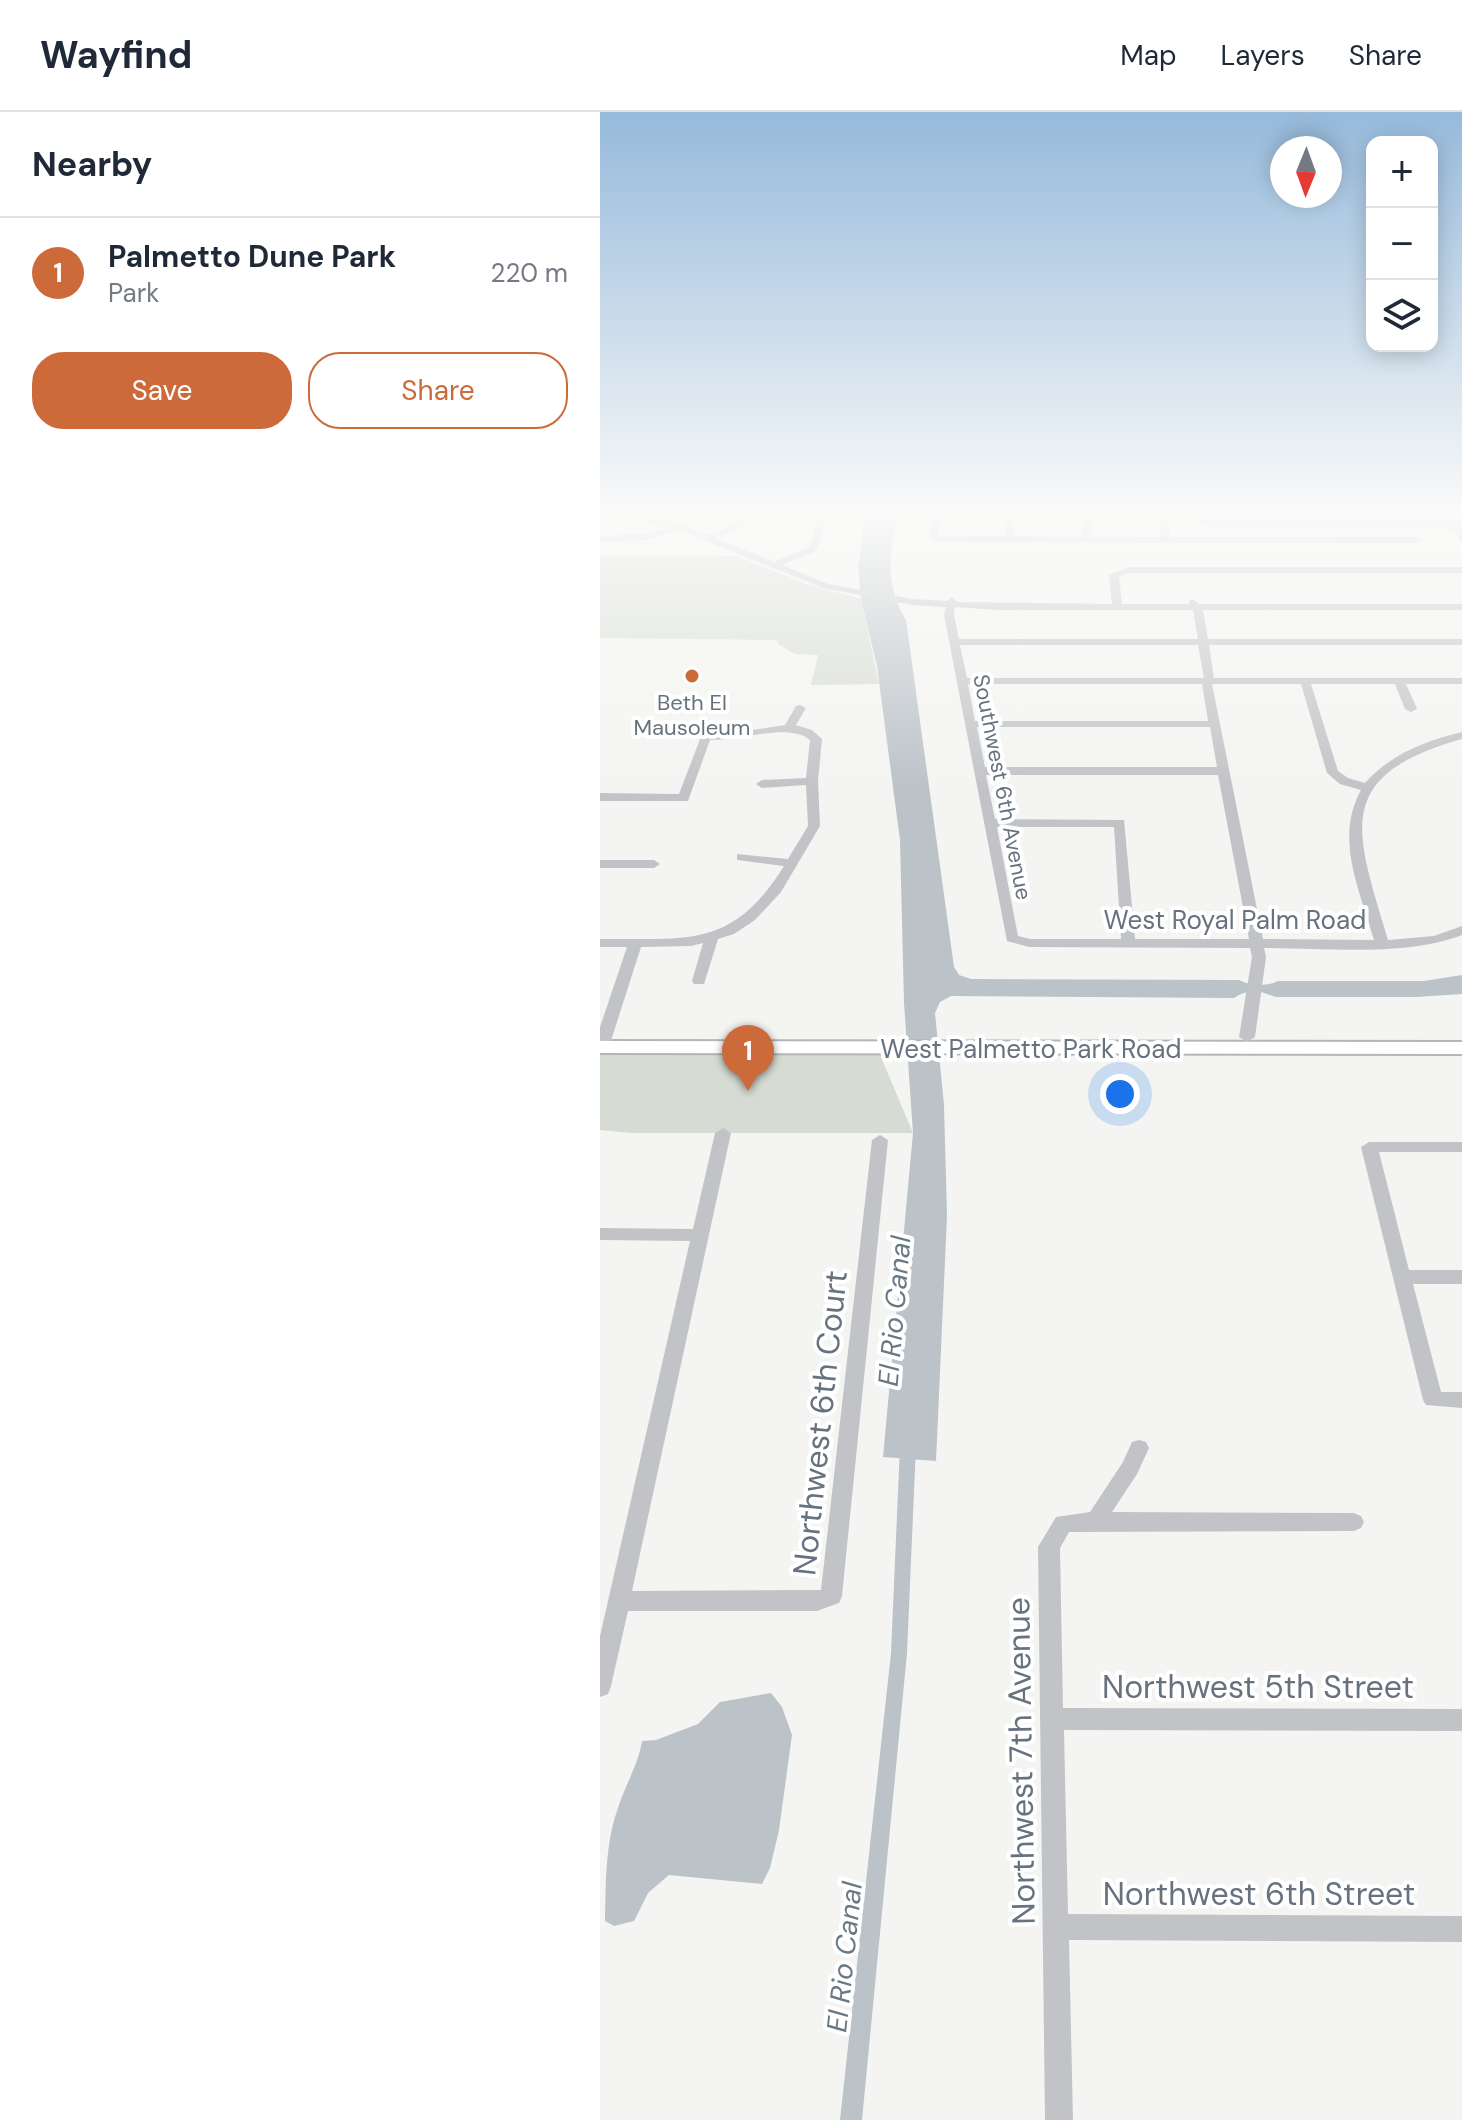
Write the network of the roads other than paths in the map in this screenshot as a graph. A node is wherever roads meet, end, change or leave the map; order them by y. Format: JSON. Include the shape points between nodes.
{"nodes":[{"id":1,"x":951,"y":603,"type":"edge"},
{"id":2,"x":1068,"y":604,"type":"edge"},
{"id":3,"x":1117,"y":604,"type":"joint"},
{"id":4,"x":1193,"y":605,"type":"junction"},
{"id":5,"x":1462,"y":605,"type":"edge"},
{"id":6,"x":954,"y":642,"type":"junction"},
{"id":7,"x":1200,"y":642,"type":"junction"},
{"id":8,"x":1462,"y":642,"type":"edge"},
{"id":9,"x":961,"y":681,"type":"junction"},
{"id":10,"x":1207,"y":681,"type":"junction"},
{"id":11,"x":1305,"y":681,"type":"junction"},
{"id":12,"x":1399,"y":681,"type":"junction"},
{"id":13,"x":1462,"y":681,"type":"edge"},
{"id":14,"x":800,"y":708,"type":"dead end"},
{"id":15,"x":1411,"y":709,"type":"dead end"},
{"id":16,"x":969,"y":724,"type":"junction"},
{"id":17,"x":1215,"y":724,"type":"junction"},
{"id":18,"x":789,"y":728,"type":"junction"},
{"id":19,"x":1462,"y":735,"type":"edge"},
{"id":20,"x":979,"y":771,"type":"junction"},
{"id":21,"x":1224,"y":771,"type":"junction"},
{"id":22,"x":812,"y":781,"type":"junction"},
{"id":23,"x":762,"y":784,"type":"dead end"},
{"id":24,"x":1368,"y":788,"type":"junction"},
{"id":25,"x":600,"y":797,"type":"edge"},
{"id":26,"x":989,"y":823,"type":"junction"},
{"id":27,"x":742,"y":857,"type":"dead end"},
{"id":28,"x":793,"y":863,"type":"junction"},
{"id":29,"x":600,"y":864,"type":"edge"},
{"id":30,"x":654,"y":864,"type":"dead end"},
{"id":31,"x":1461,"y":931,"type":"edge"},
{"id":32,"x":1012,"y":935,"type":"joint"},
{"id":33,"x":711,"y":938,"type":"junction"},
{"id":34,"x":600,"y":943,"type":"edge"},
{"id":35,"x":635,"y":943,"type":"junction"},
{"id":36,"x":1128,"y":944,"type":"junction"},
{"id":37,"x":1257,"y":944,"type":"junction"},
{"id":38,"x":1382,"y":944,"type":"junction"},
{"id":39,"x":699,"y":981,"type":"dead end"},
{"id":40,"x":1155,"y":1036,"type":"junction"},
{"id":41,"x":1247,"y":1037,"type":"junction"},
{"id":42,"x":1462,"y":1037,"type":"edge"},
{"id":43,"x":601,"y":1041,"type":"edge"},
{"id":44,"x":972,"y":1042,"type":"junction"},
{"id":45,"x":1462,"y":1048,"type":"edge"},
{"id":46,"x":1087,"y":1049,"type":"junction"},
{"id":47,"x":1176,"y":1049,"type":"junction"},
{"id":48,"x":723,"y":1133,"type":"dead end"},
{"id":49,"x":880,"y":1140,"type":"dead end"},
{"id":50,"x":1462,"y":1147,"type":"edge"},
{"id":51,"x":600,"y":1234,"type":"edge"},
{"id":52,"x":700,"y":1235,"type":"junction"},
{"id":53,"x":1403,"y":1277,"type":"junction"},
{"id":54,"x":1462,"y":1277,"type":"edge"},
{"id":55,"x":1462,"y":1400,"type":"edge"},
{"id":56,"x":1139,"y":1448,"type":"dead end"},
{"id":57,"x":1096,"y":1521,"type":"junction"},
{"id":58,"x":1354,"y":1522,"type":"dead end"},
{"id":59,"x":619,"y":1601,"type":"junction"},
{"id":60,"x":600,"y":1686,"type":"edge"},
{"id":61,"x":1053,"y":1719,"type":"junction"},
{"id":62,"x":1462,"y":1720,"type":"edge"},
{"id":63,"x":1056,"y":1927,"type":"junction"},
{"id":64,"x":1462,"y":1929,"type":"edge"},
{"id":65,"x":1059,"y":2120,"type":"edge"}],
"edges":[{"from":1,"to":6,"type":"street","name":"Southwest 6th Avenue"},
{"from":2,"to":3,"type":"street"},
{"from":3,"to":4,"type":"street"},
{"from":4,"to":5,"type":"street"},
{"from":4,"to":7,"type":"street"},
{"from":6,"to":7,"type":"street"},
{"from":6,"to":9,"type":"street","name":"Southwest 6th Avenue"},
{"from":7,"to":8,"type":"street"},
{"from":7,"to":10,"type":"street"},
{"from":9,"to":10,"type":"street"},
{"from":9,"to":16,"type":"street","name":"Southwest 6th Avenue"},
{"from":10,"to":11,"type":"street"},
{"from":10,"to":17,"type":"street"},
{"from":11,"to":12,"type":"street"},
{"from":11,"to":24,"type":"street","via":[[1333,773]]},
{"from":12,"to":13,"type":"street"},
{"from":12,"to":15,"type":"street"},
{"from":14,"to":18,"type":"street"},
{"from":16,"to":17,"type":"street"},
{"from":16,"to":20,"type":"street","name":"Southwest 6th Avenue"},
{"from":17,"to":21,"type":"street"},
{"from":18,"to":22,"type":"street","via":[[816,739]]},
{"from":18,"to":25,"type":"street","via":[[706,736],[684,798]]},
{"from":19,"to":24,"type":"street","via":[[1408,755]]},
{"from":20,"to":21,"type":"street"},
{"from":20,"to":26,"type":"street","name":"Southwest 6th Avenue"},
{"from":21,"to":37,"type":"street"},
{"from":22,"to":23,"type":"street"},
{"from":22,"to":28,"type":"street","via":[[814,826]]},
{"from":24,"to":38,"type":"street","via":[[1356,811],[1354,832]]},
{"from":26,"to":32,"type":"street","name":"Southwest 6th Avenue"},
{"from":26,"to":36,"type":"street","via":[[1120,823]]},
{"from":27,"to":28,"type":"street"},
{"from":28,"to":33,"type":"street","via":[[750,917]]},
{"from":29,"to":30,"type":"street"},
{"from":31,"to":38,"type":"street","name":"West Royal Palm Road","via":[[1429,942]]},
{"from":32,"to":36,"type":"street","name":"West Royal Palm Road","via":[[1029,943]]},
{"from":33,"to":35,"type":"street"},
{"from":33,"to":39,"type":"street"},
{"from":34,"to":35,"type":"street"},
{"from":35,"to":43,"type":"street"},
{"from":36,"to":37,"type":"street","name":"West Royal Palm Road"},
{"from":37,"to":38,"type":"street","name":"West Royal Palm Road"},
{"from":37,"to":41,"type":"street","via":[[1259,973]]},
{"from":40,"to":41,"type":"main road","name":"West Palmetto Park Road"},
{"from":40,"to":44,"type":"main road","name":"West Palmetto Park Road"},
{"from":40,"to":46,"type":"main road","via":[[1098,1042]]},
{"from":41,"to":42,"type":"main road","name":"West Palmetto Park Road"},
{"from":41,"to":47,"type":"main road","via":[[1242,1044]]},
{"from":43,"to":44,"type":"main road","name":"West Palmetto Park Road"},
{"from":44,"to":46,"type":"main road","name":"West Palmetto Park Road"},
{"from":45,"to":47,"type":"main road","name":"West Palmetto Park Road"},
{"from":46,"to":47,"type":"main road","name":"West Palmetto Park Road"},
{"from":48,"to":52,"type":"street"},
{"from":49,"to":59,"type":"street","name":"Northwest 6th Court","via":[[831,1596],[817,1601]]},
{"from":50,"to":53,"type":"street","via":[[1369,1147]]},
{"from":51,"to":52,"type":"street"},
{"from":52,"to":59,"type":"street"},
{"from":53,"to":54,"type":"street"},
{"from":53,"to":55,"type":"street","via":[[1433,1400]]},
{"from":56,"to":57,"type":"street"},
{"from":57,"to":58,"type":"street"},
{"from":57,"to":61,"type":"street","name":"Northwest 7th Avenue","via":[[1063,1523],[1049,1547]]},
{"from":59,"to":60,"type":"street"},
{"from":61,"to":62,"type":"street","name":"Northwest 5th Street"},
{"from":61,"to":63,"type":"street","name":"Northwest 7th Avenue"},
{"from":63,"to":64,"type":"street","name":"Northwest 6th Street"},
{"from":63,"to":65,"type":"street","name":"Northwest 7th Avenue"}]}
